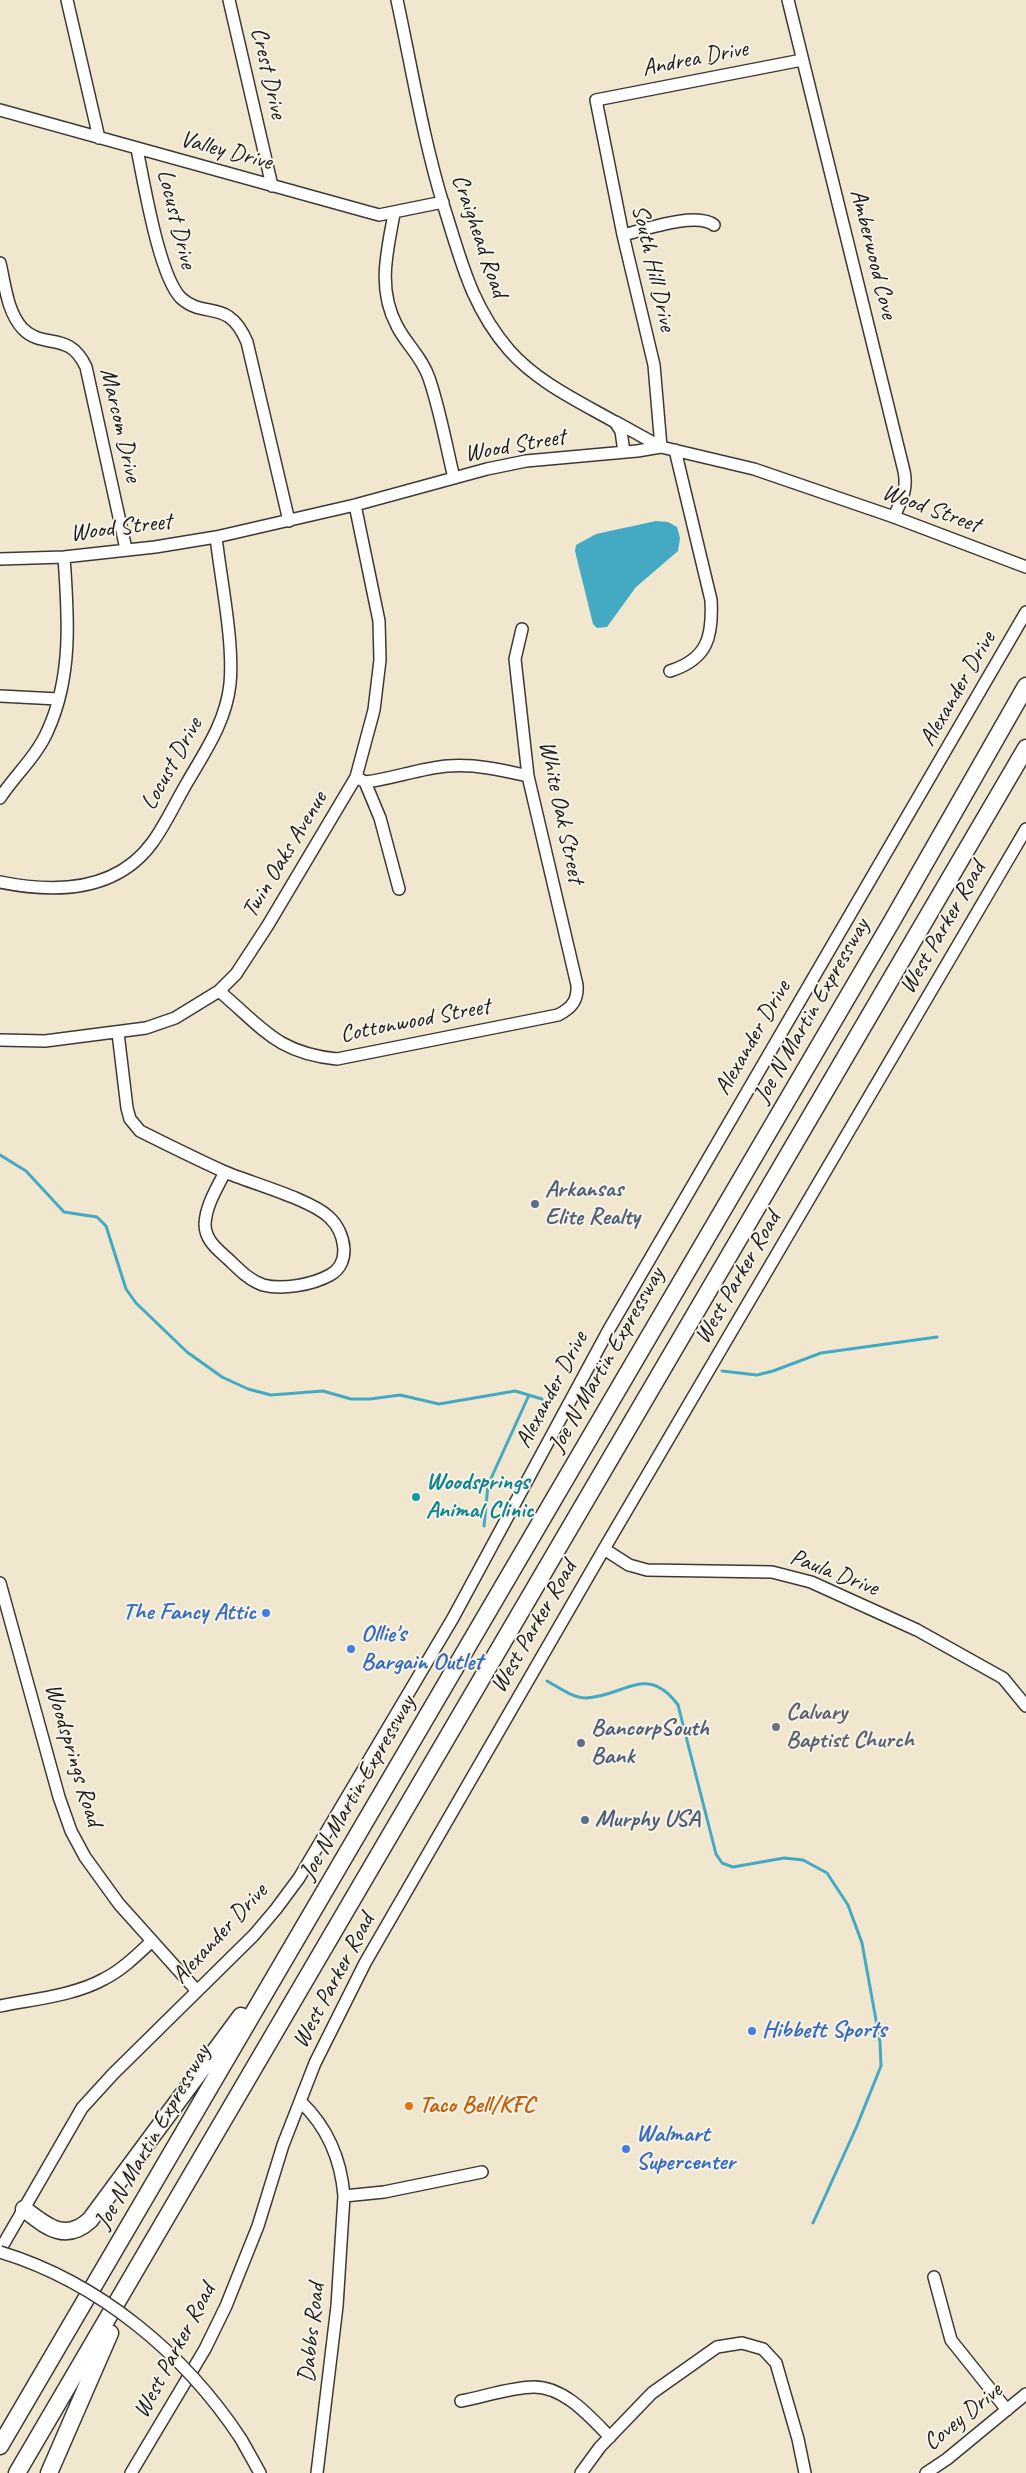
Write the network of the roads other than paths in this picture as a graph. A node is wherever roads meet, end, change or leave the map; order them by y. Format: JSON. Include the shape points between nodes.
{"nodes":[{"id":1,"x":67,"y":0,"type":"edge"},
{"id":2,"x":229,"y":0,"type":"edge"},
{"id":3,"x":397,"y":0,"type":"edge"},
{"id":4,"x":788,"y":0,"type":"edge"},
{"id":5,"x":802,"y":60,"type":"junction"},
{"id":6,"x":596,"y":100,"type":"joint"},
{"id":7,"x":0,"y":110,"type":"edge"},
{"id":8,"x":99,"y":138,"type":"junction"},
{"id":9,"x":137,"y":149,"type":"junction"},
{"id":10,"x":272,"y":186,"type":"junction"},
{"id":11,"x":443,"y":202,"type":"junction"},
{"id":12,"x":394,"y":214,"type":"junction"},
{"id":13,"x":714,"y":225,"type":"dead end"},
{"id":14,"x":622,"y":234,"type":"junction"},
{"id":15,"x":0,"y":263,"type":"edge"},
{"id":16,"x":615,"y":422,"type":"junction"},
{"id":17,"x":660,"y":447,"type":"junction"},
{"id":18,"x":675,"y":450,"type":"junction"},
{"id":19,"x":624,"y":452,"type":"junction"},
{"id":20,"x":454,"y":478,"type":"junction"},
{"id":21,"x":355,"y":504,"type":"junction"},
{"id":22,"x":894,"y":517,"type":"junction"},
{"id":23,"x":289,"y":521,"type":"junction"},
{"id":24,"x":216,"y":537,"type":"junction"},
{"id":25,"x":126,"y":549,"type":"junction"},
{"id":26,"x":64,"y":557,"type":"junction"},
{"id":27,"x":0,"y":560,"type":"edge"},
{"id":28,"x":1026,"y":567,"type":"edge"},
{"id":29,"x":1026,"y":612,"type":"edge"},
{"id":30,"x":522,"y":629,"type":"dead end"},
{"id":31,"x":670,"y":671,"type":"dead end"},
{"id":32,"x":1026,"y":686,"type":"edge"},
{"id":33,"x":0,"y":696,"type":"edge"},
{"id":34,"x":58,"y":699,"type":"junction"},
{"id":35,"x":1026,"y":748,"type":"edge"},
{"id":36,"x":528,"y":776,"type":"junction"},
{"id":37,"x":360,"y":780,"type":"junction"},
{"id":38,"x":0,"y":798,"type":"edge"},
{"id":39,"x":1026,"y":829,"type":"edge"},
{"id":40,"x":0,"y":882,"type":"edge"},
{"id":41,"x":399,"y":889,"type":"dead end"},
{"id":42,"x":220,"y":992,"type":"junction"},
{"id":43,"x":574,"y":1003,"type":"joint"},
{"id":44,"x":118,"y":1033,"type":"junction"},
{"id":45,"x":0,"y":1040,"type":"edge"},
{"id":46,"x":225,"y":1172,"type":"junction"},
{"id":47,"x":604,"y":1549,"type":"junction"},
{"id":48,"x":0,"y":1584,"type":"edge"},
{"id":49,"x":1026,"y":1706,"type":"edge"},
{"id":50,"x":152,"y":1941,"type":"junction"},
{"id":51,"x":292,"y":1948,"type":"junction"},
{"id":52,"x":197,"y":1991,"type":"junction"},
{"id":53,"x":0,"y":2006,"type":"edge"},
{"id":54,"x":300,"y":2102,"type":"junction"},
{"id":55,"x":482,"y":2172,"type":"dead end"},
{"id":56,"x":344,"y":2196,"type":"junction"},
{"id":57,"x":24,"y":2209,"type":"junction"},
{"id":58,"x":0,"y":2251,"type":"edge"},
{"id":59,"x":136,"y":2270,"type":"junction"},
{"id":60,"x":934,"y":2277,"type":"dead end"},
{"id":61,"x":1026,"y":2394,"type":"edge"},
{"id":62,"x":461,"y":2401,"type":"dead end"},
{"id":63,"x":1007,"y":2410,"type":"junction"},
{"id":64,"x":610,"y":2437,"type":"junction"},
{"id":65,"x":0,"y":2446,"type":"edge"},
{"id":66,"x":933,"y":2471,"type":"edge"},
{"id":67,"x":17,"y":2473,"type":"edge"},
{"id":68,"x":50,"y":2473,"type":"edge"},
{"id":69,"x":131,"y":2473,"type":"edge"},
{"id":70,"x":260,"y":2473,"type":"edge"},
{"id":71,"x":317,"y":2473,"type":"edge"},
{"id":72,"x":581,"y":2473,"type":"edge"},
{"id":73,"x":805,"y":2473,"type":"edge"}],
"edges":[{"from":1,"to":8,"type":"street"},
{"from":2,"to":10,"type":"street","name":"Crest Drive"},
{"from":3,"to":11,"type":"street","name":"Craighead Road"},
{"from":4,"to":5,"type":"street","name":"Amberwood Cove"},
{"from":5,"to":6,"type":"street","name":"Andrea Drive"},
{"from":5,"to":22,"type":"street","name":"Amberwood Cove","via":[[904,471],[905,495]]},
{"from":6,"to":14,"type":"street","name":"South Hill Drive"},
{"from":7,"to":8,"type":"street","name":"Valley Drive"},
{"from":8,"to":9,"type":"street","name":"Valley Drive"},
{"from":9,"to":10,"type":"street","name":"Valley Drive"},
{"from":9,"to":23,"type":"street","name":"Locust Drive","via":[[152,219],[174,291],[196,307],[225,314],[238,324],[248,342]]},
{"from":10,"to":12,"type":"street","name":"Valley Drive","via":[[379,215]]},
{"from":11,"to":12,"type":"street","name":"Valley Drive"},
{"from":11,"to":16,"type":"street","name":"Craighead Road","via":[[463,270],[479,308],[499,339],[541,379]]},
{"from":12,"to":20,"type":"street","via":[[385,267],[387,300],[397,327],[418,354],[429,378]]},
{"from":13,"to":14,"type":"street","via":[[692,219]]},
{"from":14,"to":17,"type":"street","name":"South Hill Drive","via":[[654,365]]},
{"from":15,"to":25,"type":"street","name":"Marcom Drive","via":[[11,310],[21,327],[40,338],[70,345],[82,358]]},
{"from":16,"to":17,"type":"street","name":"Craighead Road"},
{"from":16,"to":19,"type":"street","via":[[621,432]]},
{"from":17,"to":18,"type":"street","name":"Wood Street"},
{"from":17,"to":19,"type":"street","name":"Wood Street"},
{"from":18,"to":22,"type":"street","name":"Wood Street","via":[[754,469]]},
{"from":18,"to":31,"type":"street","via":[[713,616],[711,634],[703,648],[690,663]]},
{"from":19,"to":20,"type":"street","name":"Wood Street","via":[[526,462]]},
{"from":20,"to":21,"type":"street","name":"Wood Street"},
{"from":21,"to":23,"type":"street","name":"Wood Street"},
{"from":21,"to":37,"type":"street","name":"Twin Oaks Avenue","via":[[377,606],[380,637],[374,710]]},
{"from":22,"to":28,"type":"street","name":"Wood Street"},
{"from":23,"to":24,"type":"street","name":"Wood Street"},
{"from":24,"to":25,"type":"street","name":"Wood Street"},
{"from":24,"to":40,"type":"street","name":"Locust Drive","via":[[230,655],[226,706],[215,735],[152,843],[128,866],[94,884],[39,889]]},
{"from":25,"to":26,"type":"street","name":"Wood Street"},
{"from":26,"to":27,"type":"street","name":"Wood Street"},
{"from":26,"to":34,"type":"street","via":[[68,635]]},
{"from":29,"to":52,"type":"street","name":"Alexander Drive","via":[[612,1322],[453,1618],[304,1869],[276,1909]]},
{"from":30,"to":36,"type":"street","name":"White Oak Street","via":[[515,659]]},
{"from":32,"to":51,"type":"highway","name":"Joe N Martin Expressway","via":[[887,930]]},
{"from":33,"to":34,"type":"street"},
{"from":34,"to":38,"type":"street","via":[[48,730]]},
{"from":35,"to":59,"type":"highway"},
{"from":36,"to":37,"type":"street","via":[[483,767],[446,766]]},
{"from":36,"to":43,"type":"street","name":"White Oak Street","via":[[577,985],[578,995]]},
{"from":37,"to":41,"type":"street","via":[[380,818]]},
{"from":37,"to":42,"type":"street","name":"Twin Oaks Avenue","via":[[236,974]]},
{"from":39,"to":47,"type":"street","name":"West Parker Road"},
{"from":42,"to":43,"type":"street","name":"Cottonwood Street","via":[[275,1041],[314,1056],[337,1059],[558,1015]]},
{"from":42,"to":44,"type":"street","name":"Twin Oaks Avenue","via":[[176,1018]]},
{"from":44,"to":45,"type":"street","name":"Twin Oaks Avenue","via":[[44,1041]]},
{"from":44,"to":46,"type":"street","via":[[124,1098],[130,1119],[140,1131]]},
{"from":46,"to":46,"type":"street","via":[[326,1214],[342,1236],[344,1248],[339,1267],[316,1281],[281,1287],[249,1279],[207,1236],[207,1210]]},
{"from":47,"to":49,"type":"street","name":"Paula Drive","via":[[629,1565],[647,1570],[772,1572],[811,1582],[917,1630],[1003,1678]]},
{"from":47,"to":54,"type":"street","name":"West Parker Road","via":[[365,1963],[315,2062]]},
{"from":48,"to":50,"type":"street","name":"Woodsprings Road","via":[[71,1832],[119,1904]]},
{"from":50,"to":52,"type":"street","name":"Woodsprings Road"},
{"from":50,"to":53,"type":"street","via":[[122,1968],[94,1984]]},
{"from":51,"to":57,"type":"highway","via":[[90,2220],[76,2230],[57,2230],[46,2226]]},
{"from":51,"to":65,"type":"highway","name":"Joe N Martin Expressway"},
{"from":52,"to":57,"type":"street","name":"Alexander Drive","via":[[82,2108]]},
{"from":54,"to":56,"type":"street","name":"Dabbs Road","via":[[318,2120],[334,2150]]},
{"from":54,"to":69,"type":"street","name":"West Parker Road","via":[[258,2226],[226,2306],[205,2349]]},
{"from":55,"to":56,"type":"street","via":[[384,2192]]},
{"from":56,"to":71,"type":"street","name":"Dabbs Road","via":[[337,2306]]},
{"from":57,"to":58,"type":"street","name":"Alexander Drive"},
{"from":58,"to":70,"type":"street","bridge":true,"via":[[61,2277],[134,2322],[210,2397],[241,2439]]},
{"from":59,"to":67,"type":"highway"},
{"from":59,"to":68,"type":"highway"},
{"from":60,"to":63,"type":"street","via":[[951,2340]]},
{"from":61,"to":63,"type":"street","name":"Covey Drive"},
{"from":62,"to":64,"type":"street","via":[[532,2387],[546,2389],[567,2399]]},
{"from":63,"to":66,"type":"street","name":"Covey Drive"},
{"from":64,"to":72,"type":"street"},
{"from":64,"to":73,"type":"street","via":[[652,2393],[717,2347],[742,2343],[763,2349],[776,2363]]}]}
